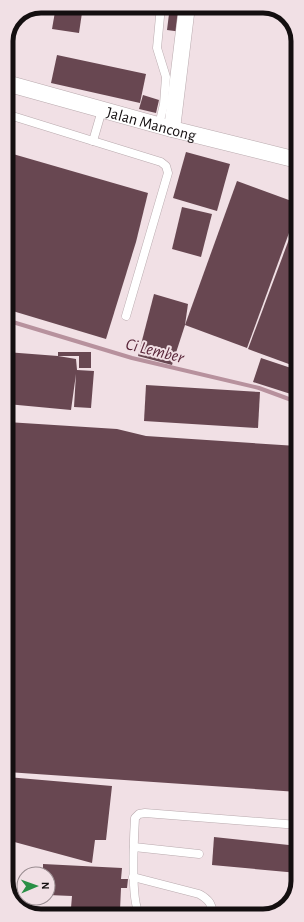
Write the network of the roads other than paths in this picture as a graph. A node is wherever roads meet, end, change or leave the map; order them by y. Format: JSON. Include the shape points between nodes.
{"nodes":[{"id":1,"x":160,"y":13,"type":"edge"},
{"id":2,"x":186,"y":13,"type":"edge"},
{"id":3,"x":13,"y":85,"type":"edge"},
{"id":4,"x":102,"y":110,"type":"junction"},
{"id":5,"x":13,"y":116,"type":"edge"},
{"id":6,"x":166,"y":127,"type":"junction"},
{"id":7,"x":93,"y":141,"type":"junction"},
{"id":8,"x":291,"y":158,"type":"edge"},
{"id":9,"x":126,"y":316,"type":"dead end"},
{"id":10,"x":291,"y":824,"type":"edge"},
{"id":11,"x":134,"y":846,"type":"junction"},
{"id":12,"x":199,"y":854,"type":"dead end"},
{"id":13,"x":133,"y":877,"type":"junction"},
{"id":14,"x":137,"y":909,"type":"edge"},
{"id":15,"x":212,"y":909,"type":"edge"}],
"edges":[{"from":1,"to":6,"type":"lane","via":[[156,48],[166,77]]},
{"from":2,"to":6,"type":"street"},
{"from":3,"to":4,"type":"street","name":"Jalan Mancong"},
{"from":4,"to":6,"type":"street","name":"Jalan Mancong"},
{"from":4,"to":7,"type":"lane"},
{"from":5,"to":7,"type":"lane"},
{"from":6,"to":8,"type":"street","name":"Jalan Mancong"},
{"from":7,"to":9,"type":"lane","via":[[161,162],[166,166],[168,174]]},
{"from":10,"to":11,"type":"lane","via":[[145,813],[135,818]]},
{"from":11,"to":12,"type":"lane"},
{"from":11,"to":13,"type":"lane"},
{"from":13,"to":14,"type":"lane"},
{"from":13,"to":15,"type":"lane","via":[[199,894],[206,898]]}]}
